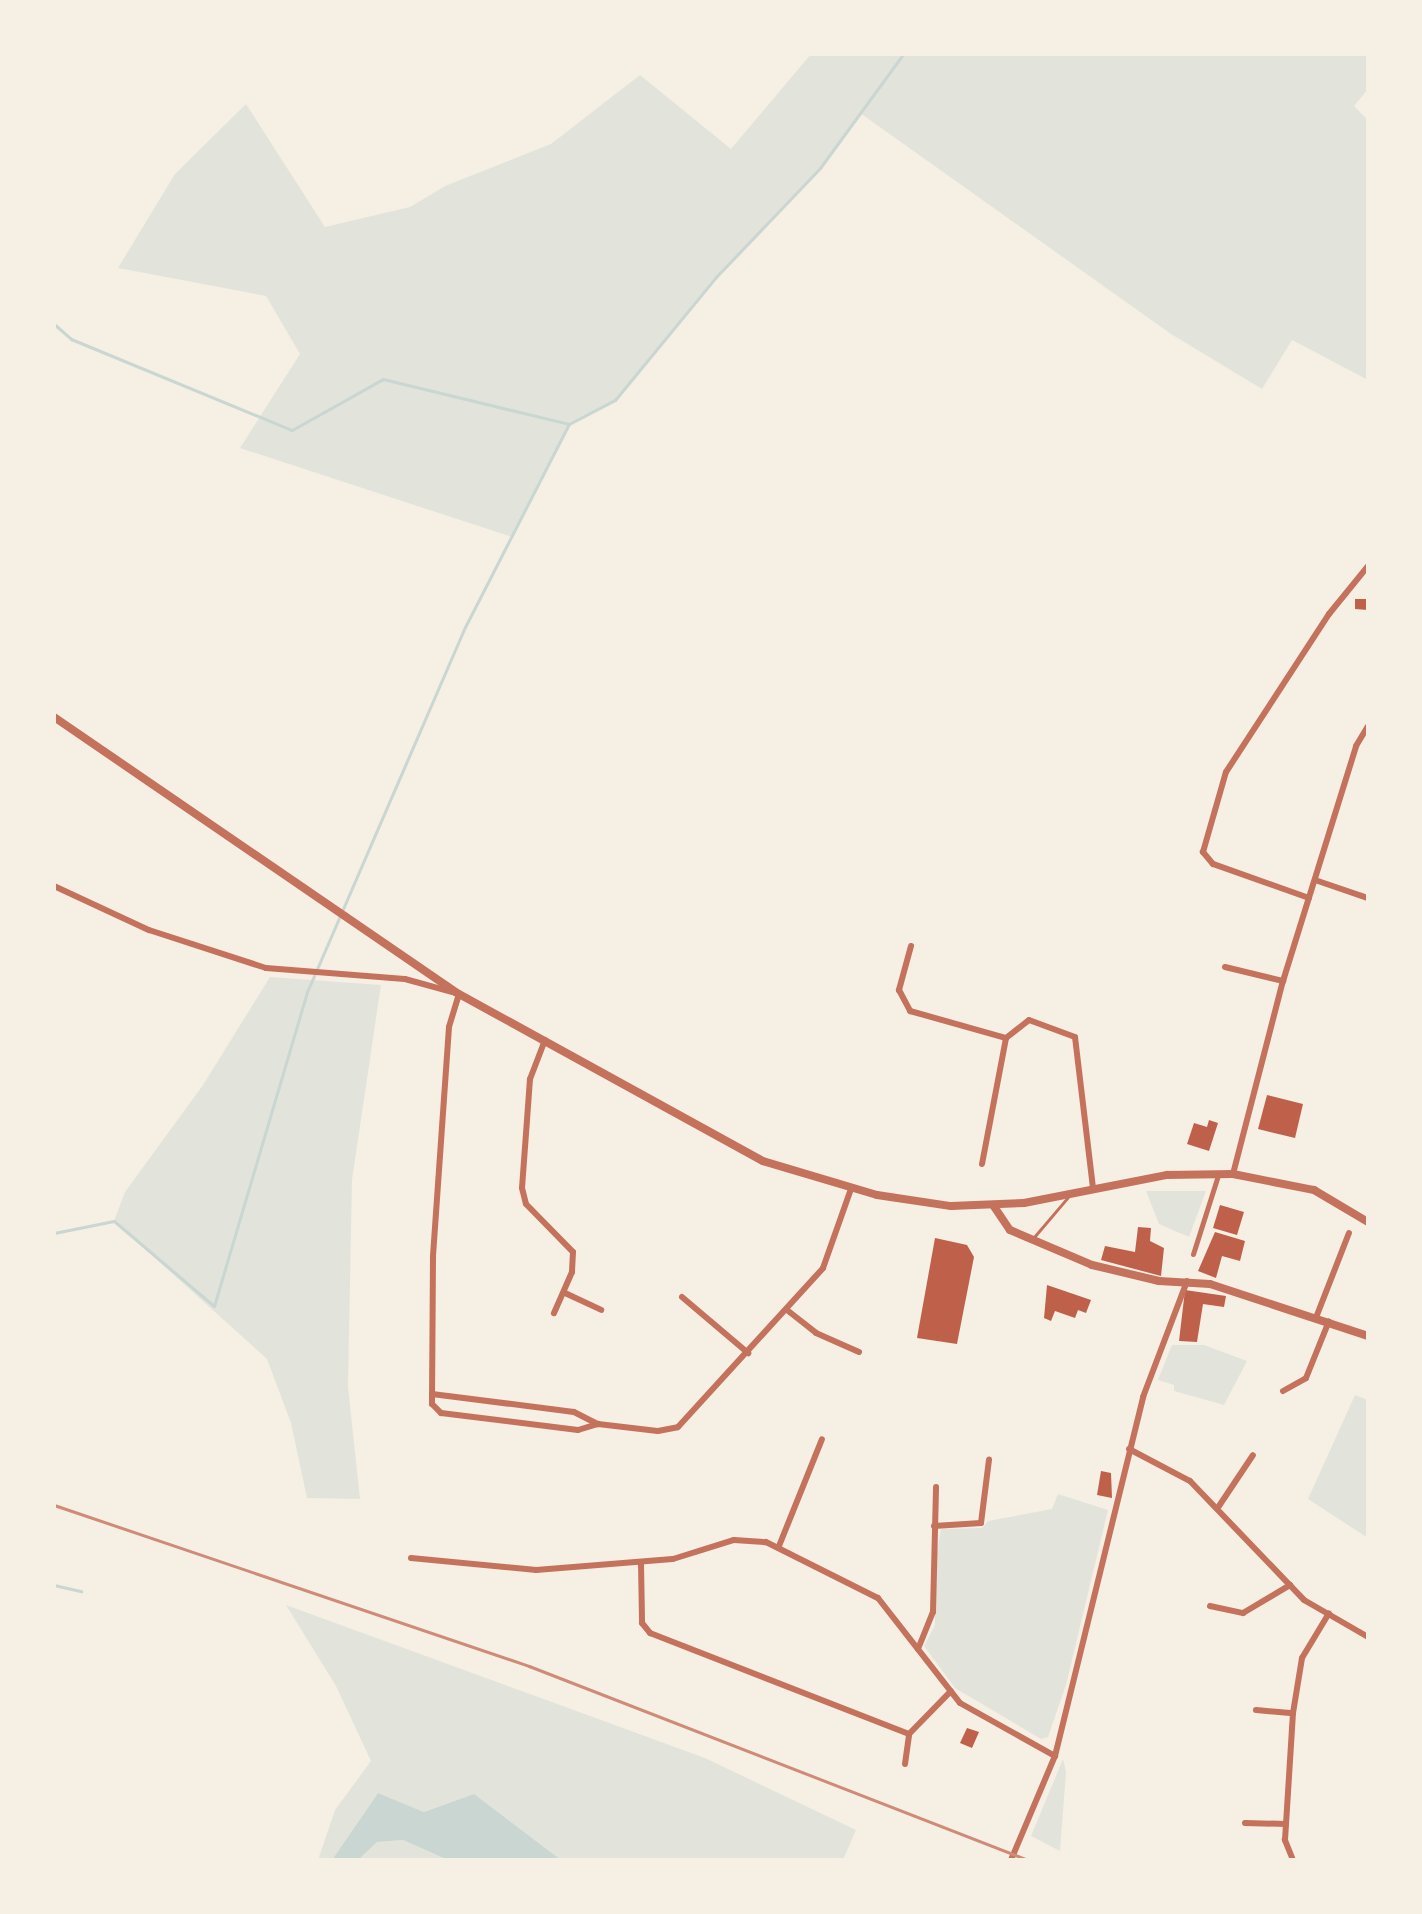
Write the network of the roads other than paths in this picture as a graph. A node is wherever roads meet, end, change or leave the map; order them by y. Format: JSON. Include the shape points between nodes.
{"nodes":[{"id":1,"x":1368,"y":566,"type":"edge"},
{"id":2,"x":54,"y":717,"type":"edge"},
{"id":3,"x":1368,"y":726,"type":"edge"},
{"id":4,"x":1315,"y":880,"type":"junction"},
{"id":5,"x":54,"y":886,"type":"edge"},
{"id":6,"x":1309,"y":898,"type":"junction"},
{"id":7,"x":1368,"y":898,"type":"edge"},
{"id":8,"x":911,"y":946,"type":"dead end"},
{"id":9,"x":1225,"y":967,"type":"dead end"},
{"id":10,"x":1283,"y":981,"type":"junction"},
{"id":11,"x":459,"y":994,"type":"junction"},
{"id":12,"x":1006,"y":1038,"type":"junction"},
{"id":13,"x":545,"y":1040,"type":"junction"},
{"id":14,"x":982,"y":1164,"type":"dead end"},
{"id":15,"x":1218,"y":1174,"type":"junction"},
{"id":16,"x":1233,"y":1174,"type":"junction"},
{"id":17,"x":1093,"y":1188,"type":"junction"},
{"id":18,"x":851,"y":1189,"type":"junction"},
{"id":19,"x":1070,"y":1194,"type":"junction"},
{"id":20,"x":993,"y":1205,"type":"junction"},
{"id":21,"x":1368,"y":1222,"type":"edge"},
{"id":22,"x":1349,"y":1233,"type":"dead end"},
{"id":23,"x":1032,"y":1239,"type":"junction"},
{"id":24,"x":1193,"y":1254,"type":"dead end"},
{"id":25,"x":1187,"y":1281,"type":"junction"},
{"id":26,"x":565,"y":1293,"type":"junction"},
{"id":27,"x":682,"y":1297,"type":"dead end"},
{"id":28,"x":601,"y":1310,"type":"dead end"},
{"id":29,"x":787,"y":1310,"type":"junction"},
{"id":30,"x":554,"y":1313,"type":"dead end"},
{"id":31,"x":1317,"y":1315,"type":"junction"},
{"id":32,"x":1329,"y":1321,"type":"junction"},
{"id":33,"x":1368,"y":1336,"type":"edge"},
{"id":34,"x":859,"y":1352,"type":"dead end"},
{"id":35,"x":748,"y":1353,"type":"junction"},
{"id":36,"x":1283,"y":1391,"type":"dead end"},
{"id":37,"x":432,"y":1394,"type":"junction"},
{"id":38,"x":598,"y":1424,"type":"junction"},
{"id":39,"x":822,"y":1439,"type":"dead end"},
{"id":40,"x":1129,"y":1449,"type":"junction"},
{"id":41,"x":1253,"y":1455,"type":"dead end"},
{"id":42,"x":989,"y":1460,"type":"dead end"},
{"id":43,"x":936,"y":1487,"type":"dead end"},
{"id":44,"x":1219,"y":1506,"type":"junction"},
{"id":45,"x":934,"y":1526,"type":"junction"},
{"id":46,"x":779,"y":1546,"type":"junction"},
{"id":47,"x":411,"y":1558,"type":"dead end"},
{"id":48,"x":641,"y":1563,"type":"junction"},
{"id":49,"x":1290,"y":1585,"type":"junction"},
{"id":50,"x":1210,"y":1606,"type":"dead end"},
{"id":51,"x":1329,"y":1613,"type":"junction"},
{"id":52,"x":1368,"y":1637,"type":"edge"},
{"id":53,"x":918,"y":1649,"type":"junction"},
{"id":54,"x":951,"y":1691,"type":"junction"},
{"id":55,"x":1256,"y":1710,"type":"dead end"},
{"id":56,"x":1293,"y":1713,"type":"junction"},
{"id":57,"x":909,"y":1734,"type":"junction"},
{"id":58,"x":1055,"y":1756,"type":"junction"},
{"id":59,"x":905,"y":1764,"type":"dead end"},
{"id":60,"x":1245,"y":1823,"type":"dead end"},
{"id":61,"x":1286,"y":1824,"type":"junction"},
{"id":62,"x":1011,"y":1860,"type":"edge"},
{"id":63,"x":1293,"y":1860,"type":"edge"}],
"edges":[{"from":1,"to":6,"type":"street","via":[[1329,614],[1226,772],[1203,852],[1224,869]]},
{"from":2,"to":11,"type":"street"},
{"from":3,"to":4,"type":"street","via":[[1356,746]]},
{"from":4,"to":6,"type":"street"},
{"from":4,"to":7,"type":"street"},
{"from":5,"to":11,"type":"street","via":[[149,930],[266,968],[405,979]]},
{"from":6,"to":10,"type":"street"},
{"from":8,"to":12,"type":"street","via":[[900,982],[903,1004],[919,1014]]},
{"from":9,"to":10,"type":"street"},
{"from":10,"to":16,"type":"street"},
{"from":11,"to":13,"type":"street"},
{"from":11,"to":37,"type":"street","via":[[445,1067],[433,1257]]},
{"from":12,"to":14,"type":"street"},
{"from":12,"to":17,"type":"street","via":[[1029,1020],[1075,1037]]},
{"from":13,"to":18,"type":"street","via":[[737,1149]]},
{"from":13,"to":26,"type":"street","via":[[530,1079],[522,1188],[526,1204],[573,1252]]},
{"from":15,"to":16,"type":"street"},
{"from":15,"to":17,"type":"street","via":[[1167,1175]]},
{"from":15,"to":24,"type":"street"},
{"from":16,"to":21,"type":"street","via":[[1314,1190]]},
{"from":17,"to":19,"type":"street"},
{"from":18,"to":20,"type":"street","via":[[931,1204]]},
{"from":18,"to":29,"type":"street","via":[[828,1259]]},
{"from":19,"to":20,"type":"street"},
{"from":19,"to":23,"type":"lane"},
{"from":20,"to":23,"type":"street","via":[[1010,1230]]},
{"from":22,"to":31,"type":"street"},
{"from":23,"to":25,"type":"street","via":[[1092,1265],[1159,1281]]},
{"from":25,"to":31,"type":"street"},
{"from":25,"to":40,"type":"street"},
{"from":26,"to":28,"type":"street"},
{"from":26,"to":30,"type":"street"},
{"from":27,"to":35,"type":"street"},
{"from":29,"to":34,"type":"street","via":[[816,1333]]},
{"from":29,"to":35,"type":"street"},
{"from":31,"to":32,"type":"street"},
{"from":32,"to":33,"type":"street"},
{"from":32,"to":36,"type":"street","via":[[1306,1378]]},
{"from":35,"to":38,"type":"street","via":[[678,1427],[658,1431]]},
{"from":37,"to":38,"type":"street","via":[[574,1412]]},
{"from":37,"to":38,"type":"street","via":[[433,1408],[441,1413],[571,1429]]},
{"from":39,"to":46,"type":"street"},
{"from":40,"to":44,"type":"street","via":[[1158,1460]]},
{"from":40,"to":58,"type":"street"},
{"from":41,"to":44,"type":"street"},
{"from":42,"to":45,"type":"street","via":[[981,1523]]},
{"from":43,"to":45,"type":"street"},
{"from":44,"to":49,"type":"street"},
{"from":45,"to":53,"type":"street","via":[[933,1612]]},
{"from":46,"to":48,"type":"street","via":[[734,1540]]},
{"from":46,"to":53,"type":"street","via":[[878,1598]]},
{"from":47,"to":48,"type":"street","via":[[536,1570]]},
{"from":48,"to":57,"type":"street","via":[[642,1623],[650,1633]]},
{"from":49,"to":50,"type":"street","via":[[1243,1613]]},
{"from":49,"to":51,"type":"street"},
{"from":51,"to":52,"type":"street"},
{"from":51,"to":56,"type":"street","via":[[1302,1658]]},
{"from":53,"to":54,"type":"street"},
{"from":54,"to":57,"type":"street"},
{"from":54,"to":58,"type":"street","via":[[980,1717]]},
{"from":55,"to":56,"type":"street"},
{"from":56,"to":61,"type":"street"},
{"from":57,"to":59,"type":"street"},
{"from":58,"to":62,"type":"street"},
{"from":60,"to":61,"type":"street"},
{"from":61,"to":63,"type":"street","via":[[1286,1848]]}]}
